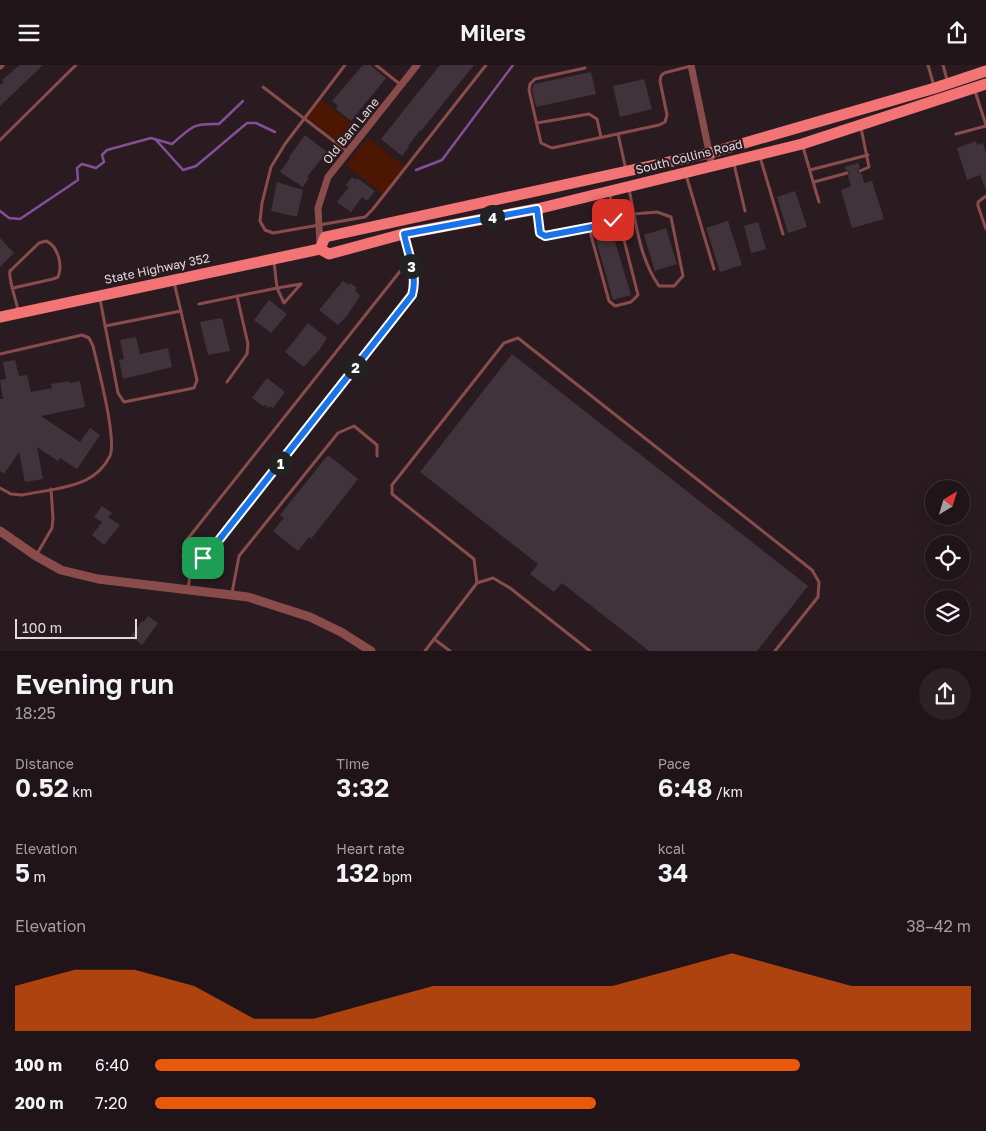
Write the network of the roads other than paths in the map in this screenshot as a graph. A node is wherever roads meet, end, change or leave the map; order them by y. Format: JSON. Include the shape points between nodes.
{"nodes":[{"id":1,"x":76,"y":65,"type":"edge"},
{"id":2,"x":345,"y":65,"type":"edge"},
{"id":3,"x":376,"y":65,"type":"edge"},
{"id":4,"x":417,"y":65,"type":"edge"},
{"id":5,"x":486,"y":65,"type":"edge"},
{"id":6,"x":928,"y":65,"type":"edge"},
{"id":7,"x":943,"y":65,"type":"edge"},
{"id":8,"x":691,"y":66,"type":"edge"},
{"id":9,"x":585,"y":68,"type":"dead end"},
{"id":10,"x":986,"y":71,"type":"edge"},
{"id":11,"x":986,"y":84,"type":"edge"},
{"id":12,"x":401,"y":85,"type":"junction"},
{"id":13,"x":263,"y":87,"type":"dead end"},
{"id":14,"x":974,"y":88,"type":"junction"},
{"id":15,"x":950,"y":89,"type":"junction"},
{"id":16,"x":937,"y":93,"type":"junction"},
{"id":17,"x":304,"y":119,"type":"junction"},
{"id":18,"x":537,"y":123,"type":"junction"},
{"id":19,"x":860,"y":125,"type":"junction"},
{"id":20,"x":986,"y":125,"type":"edge"},
{"id":21,"x":618,"y":134,"type":"junction"},
{"id":22,"x":956,"y":134,"type":"dead end"},
{"id":23,"x":601,"y":137,"type":"junction"},
{"id":24,"x":0,"y":140,"type":"edge"},
{"id":25,"x":802,"y":144,"type":"junction"},
{"id":26,"x":348,"y":153,"type":"junction"},
{"id":27,"x":710,"y":153,"type":"junction"},
{"id":28,"x":760,"y":154,"type":"junction"},
{"id":29,"x":868,"y":155,"type":"junction"},
{"id":30,"x":733,"y":161,"type":"junction"},
{"id":31,"x":712,"y":166,"type":"junction"},
{"id":32,"x":810,"y":170,"type":"junction"},
{"id":33,"x":860,"y":171,"type":"dead end"},
{"id":34,"x":626,"y":172,"type":"junction"},
{"id":35,"x":685,"y":172,"type":"junction"},
{"id":36,"x":847,"y":173,"type":"dead end"},
{"id":37,"x":814,"y":182,"type":"junction"},
{"id":38,"x":629,"y":186,"type":"junction"},
{"id":39,"x":609,"y":191,"type":"junction"},
{"id":40,"x":986,"y":196,"type":"edge"},
{"id":41,"x":819,"y":202,"type":"dead end"},
{"id":42,"x":537,"y":209,"type":"junction"},
{"id":43,"x":745,"y":211,"type":"dead end"},
{"id":44,"x":634,"y":214,"type":"junction"},
{"id":45,"x":613,"y":220,"type":"junction"},
{"id":46,"x":400,"y":222,"type":"junction"},
{"id":47,"x":319,"y":226,"type":"junction"},
{"id":48,"x":588,"y":227,"type":"junction"},
{"id":49,"x":986,"y":229,"type":"edge"},
{"id":50,"x":783,"y":234,"type":"dead end"},
{"id":51,"x":398,"y":236,"type":"junction"},
{"id":52,"x":320,"y":249,"type":"junction"},
{"id":53,"x":273,"y":259,"type":"junction"},
{"id":54,"x":409,"y":259,"type":"junction"},
{"id":55,"x":714,"y":269,"type":"dead end"},
{"id":56,"x":173,"y":280,"type":"junction"},
{"id":57,"x":13,"y":288,"type":"junction"},
{"id":58,"x":277,"y":288,"type":"junction"},
{"id":59,"x":99,"y":295,"type":"junction"},
{"id":60,"x":238,"y":296,"type":"junction"},
{"id":61,"x":199,"y":304,"type":"dead end"},
{"id":62,"x":181,"y":311,"type":"junction"},
{"id":63,"x":18,"y":313,"type":"junction"},
{"id":64,"x":0,"y":317,"type":"edge"},
{"id":65,"x":105,"y":326,"type":"junction"},
{"id":66,"x":0,"y":354,"type":"edge"},
{"id":67,"x":227,"y":382,"type":"dead end"},
{"id":68,"x":377,"y":456,"type":"dead end"},
{"id":69,"x":0,"y":488,"type":"edge"},
{"id":70,"x":51,"y":489,"type":"junction"},
{"id":71,"x":0,"y":531,"type":"edge"},
{"id":72,"x":36,"y":556,"type":"junction"},
{"id":73,"x":191,"y":567,"type":"junction"},
{"id":74,"x":477,"y":583,"type":"junction"},
{"id":75,"x":188,"y":589,"type":"junction"},
{"id":76,"x":232,"y":593,"type":"junction"},
{"id":77,"x":434,"y":639,"type":"junction"},
{"id":78,"x":371,"y":651,"type":"edge"},
{"id":79,"x":425,"y":651,"type":"edge"},
{"id":80,"x":450,"y":651,"type":"edge"},
{"id":81,"x":590,"y":651,"type":"edge"},
{"id":82,"x":774,"y":651,"type":"edge"}],
"edges":[{"from":1,"to":24,"type":"lane"},
{"from":2,"to":17,"type":"lane"},
{"from":3,"to":12,"type":"lane"},
{"from":4,"to":12,"type":"street","name":"Old Barn Lane"},
{"from":5,"to":47,"type":"lane","via":[[365,217]]},
{"from":6,"to":16,"type":"lane"},
{"from":7,"to":15,"type":"lane"},
{"from":8,"to":21,"type":"lane","via":[[664,73],[661,77],[667,115],[665,122]]},
{"from":8,"to":27,"type":"street"},
{"from":9,"to":18,"type":"lane","via":[[535,79],[530,84]]},
{"from":10,"to":15,"type":"main road","name":"South Collins Road"},
{"from":11,"to":14,"type":"main road","name":"South Collins Road"},
{"from":12,"to":26,"type":"street","name":"Old Barn Lane"},
{"from":13,"to":17,"type":"lane"},
{"from":14,"to":15,"type":"main road","name":"South Collins Road"},
{"from":14,"to":20,"type":"lane"},
{"from":15,"to":16,"type":"main road","name":"South Collins Road"},
{"from":16,"to":19,"type":"main road","name":"South Collins Road"},
{"from":16,"to":27,"type":"main road","name":"South Collins Road"},
{"from":17,"to":26,"type":"lane"},
{"from":17,"to":47,"type":"lane","via":[[271,167],[260,221],[265,230],[273,233]]},
{"from":18,"to":23,"type":"lane","via":[[589,114],[597,119]]},
{"from":18,"to":23,"type":"lane","via":[[541,143],[552,148]]},
{"from":19,"to":25,"type":"main road","name":"South Collins Road"},
{"from":19,"to":29,"type":"lane"},
{"from":20,"to":22,"type":"lane"},
{"from":21,"to":23,"type":"lane"},
{"from":21,"to":34,"type":"lane"},
{"from":25,"to":28,"type":"main road","name":"South Collins Road"},
{"from":25,"to":32,"type":"lane"},
{"from":26,"to":47,"type":"street","name":"Old Barn Lane","via":[[328,177],[318,208]]},
{"from":27,"to":31,"type":"street"},
{"from":27,"to":34,"type":"main road","name":"South Collins Road"},
{"from":28,"to":30,"type":"main road","name":"South Collins Road"},
{"from":28,"to":50,"type":"lane"},
{"from":29,"to":32,"type":"lane"},
{"from":29,"to":33,"type":"lane","via":[[869,167]]},
{"from":30,"to":31,"type":"main road","name":"South Collins Road"},
{"from":30,"to":43,"type":"lane"},
{"from":31,"to":35,"type":"main road","name":"South Collins Road"},
{"from":32,"to":37,"type":"lane"},
{"from":34,"to":46,"type":"main road","name":"South Collins Road"},
{"from":35,"to":38,"type":"main road","name":"South Collins Road"},
{"from":35,"to":55,"type":"lane"},
{"from":36,"to":37,"type":"lane"},
{"from":37,"to":41,"type":"lane"},
{"from":38,"to":39,"type":"main road","name":"South Collins Road"},
{"from":38,"to":44,"type":"lane"},
{"from":39,"to":42,"type":"main road","name":"South Collins Road"},
{"from":39,"to":45,"type":"lane"},
{"from":40,"to":49,"type":"lane","via":[[978,202]]},
{"from":42,"to":48,"type":"lane","via":[[540,233],[545,236]]},
{"from":42,"to":51,"type":"main road","name":"South Collins Road"},
{"from":44,"to":44,"type":"lane","via":[[650,274],[658,285],[674,287],[683,276],[671,217],[657,212]]},
{"from":45,"to":48,"type":"lane","via":[[608,224]]},
{"from":45,"to":48,"type":"lane","via":[[622,232],[638,295],[632,302],[615,306],[609,301]]},
{"from":46,"to":51,"type":"main road"},
{"from":46,"to":52,"type":"main road","name":"State Highway 352","via":[[326,237]]},
{"from":47,"to":52,"type":"street","name":"Old Barn Lane"},
{"from":51,"to":52,"type":"main road","name":"State Highway 352","via":[[329,253]]},
{"from":51,"to":54,"type":"lane"},
{"from":52,"to":53,"type":"main road","name":"State Highway 352"},
{"from":53,"to":56,"type":"main road","name":"State Highway 352"},
{"from":53,"to":58,"type":"lane"},
{"from":54,"to":73,"type":"lane","via":[[414,284],[412,295],[208,554]]},
{"from":54,"to":73,"type":"lane","via":[[186,541],[183,556]]},
{"from":56,"to":59,"type":"main road","name":"State Highway 352"},
{"from":56,"to":62,"type":"lane"},
{"from":57,"to":57,"type":"lane","via":[[8,277],[12,268],[39,243],[46,241],[53,245],[58,257],[58,277]]},
{"from":57,"to":63,"type":"lane"},
{"from":58,"to":58,"type":"lane","via":[[285,287],[301,284],[284,303]]},
{"from":58,"to":60,"type":"lane"},
{"from":59,"to":63,"type":"main road","name":"State Highway 352"},
{"from":59,"to":65,"type":"lane"},
{"from":60,"to":61,"type":"lane"},
{"from":60,"to":67,"type":"lane","via":[[248,344],[247,354]]},
{"from":62,"to":65,"type":"lane"},
{"from":62,"to":65,"type":"lane","via":[[197,380],[194,387],[124,401],[118,393]]},
{"from":63,"to":64,"type":"main road","name":"State Highway 352"},
{"from":66,"to":70,"type":"lane","via":[[82,335],[89,338],[93,346],[112,437],[110,456],[96,474],[84,481]]},
{"from":68,"to":76,"type":"lane","via":[[377,445],[354,426],[338,433],[239,556]]},
{"from":69,"to":70,"type":"lane","via":[[22,495]]},
{"from":70,"to":72,"type":"lane","via":[[52,528]]},
{"from":71,"to":72,"type":"street"},
{"from":72,"to":75,"type":"street","via":[[61,569],[90,577]]},
{"from":73,"to":75,"type":"lane"},
{"from":74,"to":77,"type":"lane"},
{"from":74,"to":81,"type":"lane","via":[[493,578]]},
{"from":74,"to":82,"type":"lane","via":[[474,559],[392,494],[392,485],[504,343],[518,338],[812,571],[819,582],[818,597]]},
{"from":75,"to":76,"type":"street"},
{"from":76,"to":78,"type":"street","via":[[310,617]]},
{"from":77,"to":79,"type":"lane"},
{"from":77,"to":80,"type":"lane"}]}
